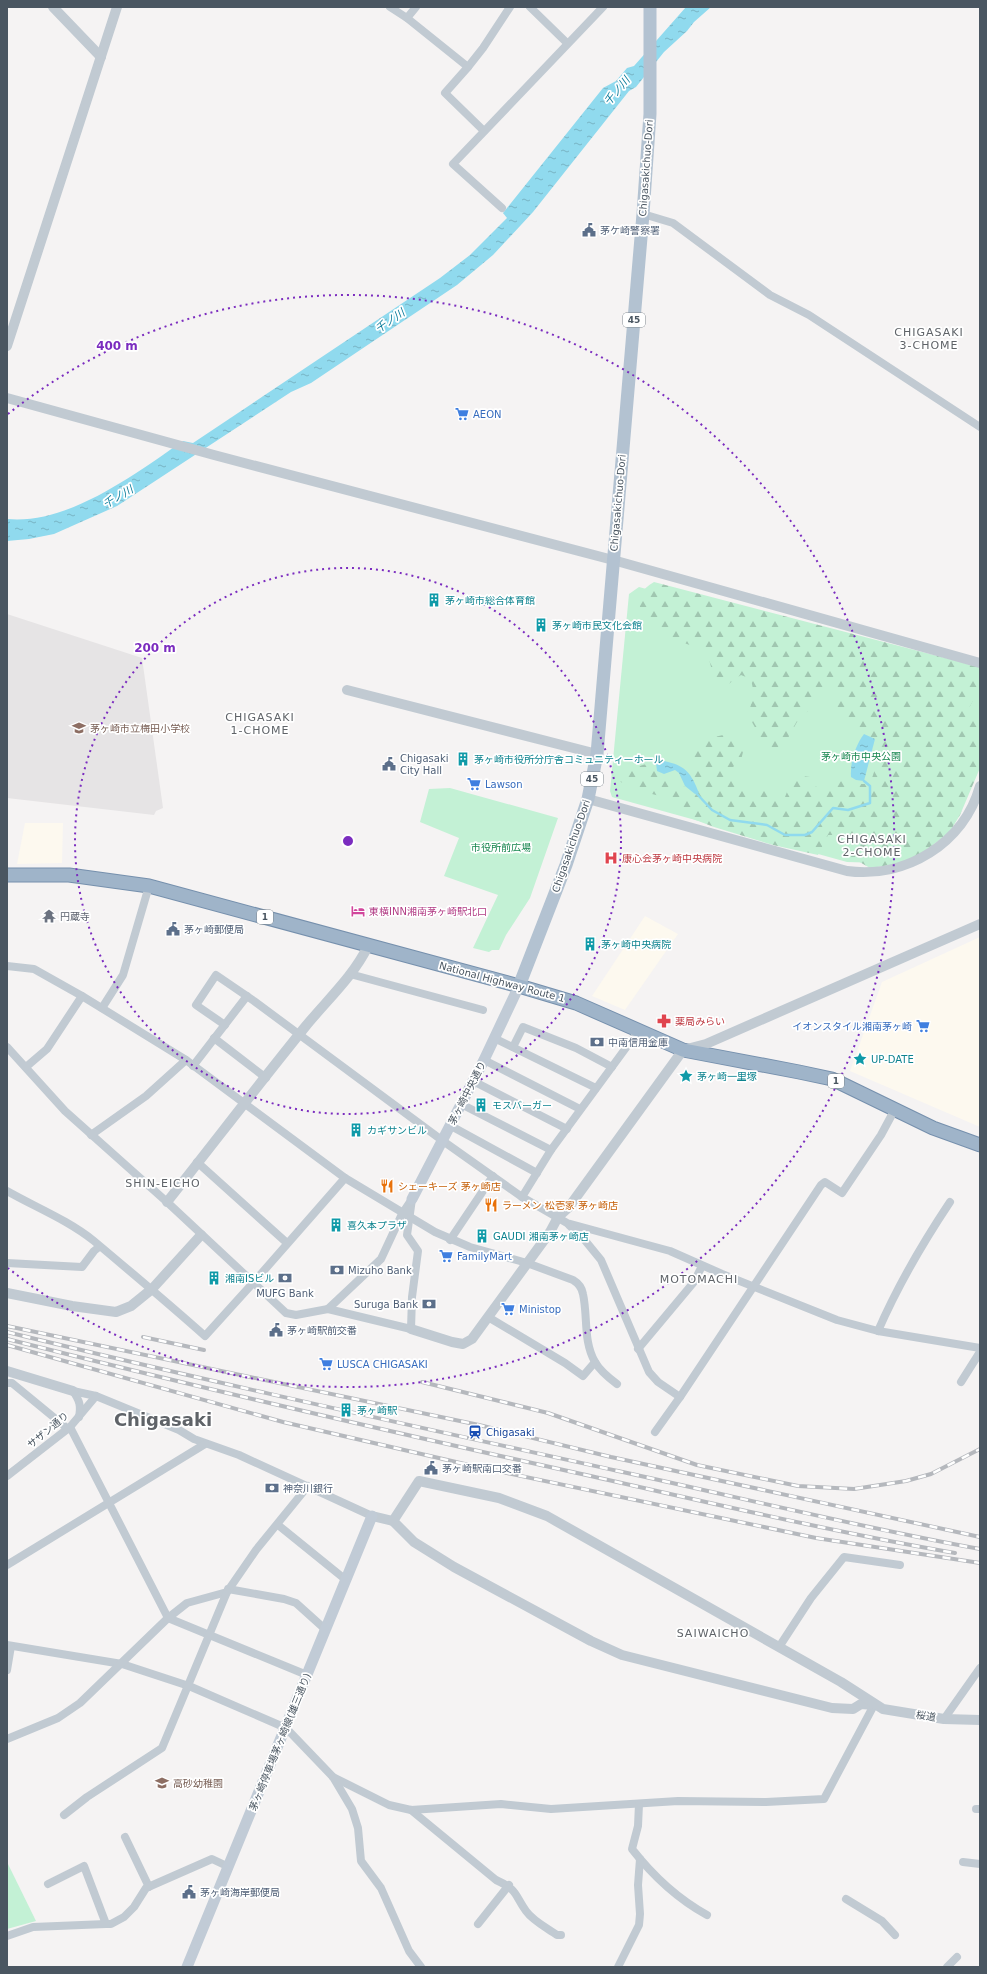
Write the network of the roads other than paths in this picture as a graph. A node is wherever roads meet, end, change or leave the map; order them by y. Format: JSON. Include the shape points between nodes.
{"nodes":[{"id":1,"x":53,"y":7,"type":"edge"},
{"id":2,"x":117,"y":7,"type":"edge"},
{"id":3,"x":390,"y":7,"type":"edge"},
{"id":4,"x":416,"y":7,"type":"edge"},
{"id":5,"x":510,"y":7,"type":"edge"},
{"id":6,"x":530,"y":7,"type":"edge"},
{"id":7,"x":603,"y":7,"type":"edge"},
{"id":8,"x":650,"y":7,"type":"edge"},
{"id":9,"x":407,"y":18,"type":"junction"},
{"id":10,"x":567,"y":43,"type":"junction"},
{"id":11,"x":101,"y":57,"type":"junction"},
{"id":12,"x":468,"y":67,"type":"junction"},
{"id":13,"x":484,"y":131,"type":"junction"},
{"id":14,"x":502,"y":208,"type":"dead end"},
{"id":15,"x":643,"y":214,"type":"junction"},
{"id":16,"x":7,"y":346,"type":"edge"},
{"id":17,"x":7,"y":398,"type":"edge"},
{"id":18,"x":980,"y":427,"type":"edge"},
{"id":19,"x":613,"y":560,"type":"junction"},
{"id":20,"x":980,"y":663,"type":"edge"},
{"id":21,"x":347,"y":690,"type":"dead end"},
{"id":22,"x":596,"y":754,"type":"junction"},
{"id":23,"x":980,"y":786,"type":"edge"},
{"id":24,"x":588,"y":799,"type":"junction"},
{"id":25,"x":7,"y":875,"type":"edge"},
{"id":26,"x":149,"y":886,"type":"junction"},
{"id":27,"x":980,"y":924,"type":"edge"},
{"id":28,"x":368,"y":946,"type":"junction"},
{"id":29,"x":7,"y":966,"type":"edge"},
{"id":30,"x":350,"y":974,"type":"junction"},
{"id":31,"x":519,"y":986,"type":"junction"},
{"id":32,"x":82,"y":996,"type":"junction"},
{"id":33,"x":247,"y":996,"type":"junction"},
{"id":34,"x":102,"y":1008,"type":"junction"},
{"id":35,"x":483,"y":1010,"type":"dead end"},
{"id":36,"x":225,"y":1025,"type":"junction"},
{"id":37,"x":639,"y":1030,"type":"junction"},
{"id":38,"x":298,"y":1035,"type":"junction"},
{"id":39,"x":214,"y":1038,"type":"junction"},
{"id":40,"x":494,"y":1038,"type":"junction"},
{"id":41,"x":7,"y":1047,"type":"edge"},
{"id":42,"x":513,"y":1047,"type":"junction"},
{"id":43,"x":682,"y":1050,"type":"junction"},
{"id":44,"x":186,"y":1060,"type":"junction"},
{"id":45,"x":484,"y":1060,"type":"junction"},
{"id":46,"x":193,"y":1066,"type":"junction"},
{"id":47,"x":26,"y":1067,"type":"junction"},
{"id":48,"x":612,"y":1067,"type":"junction"},
{"id":49,"x":266,"y":1078,"type":"junction"},
{"id":50,"x":473,"y":1081,"type":"junction"},
{"id":51,"x":596,"y":1088,"type":"junction"},
{"id":52,"x":244,"y":1104,"type":"junction"},
{"id":53,"x":462,"y":1104,"type":"junction"},
{"id":54,"x":580,"y":1109,"type":"junction"},
{"id":55,"x":895,"y":1109,"type":"junction"},
{"id":56,"x":450,"y":1126,"type":"junction"},
{"id":57,"x":567,"y":1129,"type":"junction"},
{"id":58,"x":92,"y":1135,"type":"junction"},
{"id":59,"x":443,"y":1141,"type":"junction"},
{"id":60,"x":980,"y":1145,"type":"edge"},
{"id":61,"x":551,"y":1150,"type":"junction"},
{"id":62,"x":197,"y":1162,"type":"junction"},
{"id":63,"x":537,"y":1174,"type":"junction"},
{"id":64,"x":493,"y":1176,"type":"junction"},
{"id":65,"x":345,"y":1178,"type":"junction"},
{"id":66,"x":7,"y":1191,"type":"edge"},
{"id":67,"x":522,"y":1197,"type":"junction"},
{"id":68,"x":412,"y":1199,"type":"joint"},
{"id":69,"x":166,"y":1202,"type":"junction"},
{"id":70,"x":950,"y":1202,"type":"dead end"},
{"id":71,"x":406,"y":1215,"type":"junction"},
{"id":72,"x":563,"y":1220,"type":"junction"},
{"id":73,"x":201,"y":1235,"type":"junction"},
{"id":74,"x":450,"y":1240,"type":"junction"},
{"id":75,"x":287,"y":1243,"type":"junction"},
{"id":76,"x":99,"y":1247,"type":"junction"},
{"id":77,"x":7,"y":1262,"type":"edge"},
{"id":78,"x":527,"y":1263,"type":"junction"},
{"id":79,"x":702,"y":1266,"type":"junction"},
{"id":80,"x":253,"y":1283,"type":"junction"},
{"id":81,"x":754,"y":1287,"type":"junction"},
{"id":82,"x":152,"y":1289,"type":"junction"},
{"id":83,"x":7,"y":1293,"type":"edge"},
{"id":84,"x":328,"y":1309,"type":"junction"},
{"id":85,"x":488,"y":1317,"type":"junction"},
{"id":86,"x":411,"y":1329,"type":"junction"},
{"id":87,"x":878,"y":1331,"type":"junction"},
{"id":88,"x":980,"y":1348,"type":"edge"},
{"id":89,"x":638,"y":1349,"type":"junction"},
{"id":90,"x":980,"y":1352,"type":"edge"},
{"id":91,"x":595,"y":1362,"type":"junction"},
{"id":92,"x":7,"y":1371,"type":"edge"},
{"id":93,"x":962,"y":1382,"type":"dead end"},
{"id":94,"x":7,"y":1383,"type":"edge"},
{"id":95,"x":617,"y":1384,"type":"dead end"},
{"id":96,"x":73,"y":1391,"type":"junction"},
{"id":97,"x":96,"y":1396,"type":"junction"},
{"id":98,"x":680,"y":1397,"type":"junction"},
{"id":99,"x":79,"y":1418,"type":"junction"},
{"id":100,"x":69,"y":1428,"type":"junction"},
{"id":101,"x":655,"y":1432,"type":"dead end"},
{"id":102,"x":205,"y":1444,"type":"junction"},
{"id":103,"x":7,"y":1476,"type":"edge"},
{"id":104,"x":308,"y":1486,"type":"junction"},
{"id":105,"x":109,"y":1503,"type":"junction"},
{"id":106,"x":372,"y":1516,"type":"junction"},
{"id":107,"x":393,"y":1522,"type":"junction"},
{"id":108,"x":278,"y":1525,"type":"junction"},
{"id":109,"x":7,"y":1565,"type":"edge"},
{"id":110,"x":900,"y":1565,"type":"dead end"},
{"id":111,"x":346,"y":1580,"type":"junction"},
{"id":112,"x":228,"y":1591,"type":"junction"},
{"id":113,"x":168,"y":1618,"type":"junction"},
{"id":114,"x":326,"y":1630,"type":"junction"},
{"id":115,"x":209,"y":1636,"type":"junction"},
{"id":116,"x":9,"y":1645,"type":"edge"},
{"id":117,"x":779,"y":1647,"type":"junction"},
{"id":118,"x":122,"y":1664,"type":"junction"},
{"id":119,"x":980,"y":1668,"type":"edge"},
{"id":120,"x":7,"y":1670,"type":"edge"},
{"id":121,"x":308,"y":1675,"type":"junction"},
{"id":122,"x":189,"y":1686,"type":"junction"},
{"id":123,"x":874,"y":1705,"type":"junction"},
{"id":124,"x":944,"y":1719,"type":"junction"},
{"id":125,"x":980,"y":1720,"type":"edge"},
{"id":126,"x":286,"y":1728,"type":"junction"},
{"id":127,"x":7,"y":1739,"type":"edge"},
{"id":128,"x":334,"y":1777,"type":"junction"},
{"id":129,"x":639,"y":1804,"type":"junction"},
{"id":130,"x":412,"y":1810,"type":"junction"},
{"id":131,"x":64,"y":1815,"type":"dead end"},
{"id":132,"x":125,"y":1837,"type":"dead end"},
{"id":133,"x":640,"y":1859,"type":"junction"},
{"id":134,"x":963,"y":1862,"type":"dead end"},
{"id":135,"x":980,"y":1864,"type":"edge"},
{"id":136,"x":229,"y":1867,"type":"junction"},
{"id":137,"x":48,"y":1884,"type":"dead end"},
{"id":138,"x":508,"y":1885,"type":"junction"},
{"id":139,"x":149,"y":1887,"type":"junction"},
{"id":140,"x":846,"y":1899,"type":"dead end"},
{"id":141,"x":707,"y":1915,"type":"dead end"},
{"id":142,"x":106,"y":1924,"type":"junction"},
{"id":143,"x":478,"y":1924,"type":"dead end"},
{"id":144,"x":561,"y":1935,"type":"dead end"},
{"id":145,"x":895,"y":1935,"type":"dead end"},
{"id":146,"x":7,"y":1936,"type":"edge"},
{"id":147,"x":957,"y":1957,"type":"dead end"},
{"id":148,"x":187,"y":1967,"type":"edge"},
{"id":149,"x":421,"y":1967,"type":"edge"},
{"id":150,"x":618,"y":1967,"type":"edge"},
{"id":151,"x":947,"y":1967,"type":"edge"}],
"edges":[{"from":1,"to":11,"type":"street"},
{"from":2,"to":11,"type":"street"},
{"from":3,"to":9,"type":"street"},
{"from":4,"to":9,"type":"street"},
{"from":5,"to":12,"type":"street"},
{"from":6,"to":10,"type":"street"},
{"from":7,"to":10,"type":"street"},
{"from":8,"to":15,"type":"main road","name":"Chigasakichuo-Dori","number":"45","via":[[650,114]]},
{"from":9,"to":12,"type":"street"},
{"from":10,"to":13,"type":"street"},
{"from":11,"to":16,"type":"street"},
{"from":12,"to":13,"type":"street","via":[[445,93]]},
{"from":13,"to":14,"type":"street","via":[[453,164]]},
{"from":15,"to":18,"type":"street","via":[[673,223],[770,295],[809,315]]},
{"from":15,"to":19,"type":"main road","name":"Chigasakichuo-Dori","number":"45"},
{"from":17,"to":19,"type":"street"},
{"from":19,"to":20,"type":"street"},
{"from":19,"to":22,"type":"main road","name":"Chigasakichuo-Dori","number":"45"},
{"from":21,"to":22,"type":"street"},
{"from":22,"to":24,"type":"main road","name":"Chigasakichuo-Dori","number":"45"},
{"from":23,"to":24,"type":"street","via":[[973,808],[948,841],[893,869],[863,873],[847,871]]},
{"from":24,"to":31,"type":"main road","name":"Chigasakichuo-Dori","number":"45","via":[[566,865]]},
{"from":25,"to":26,"type":"highway","name":"National Highway Route 1","number":"1","via":[[69,875]]},
{"from":26,"to":28,"type":"highway","name":"National Highway Route 1","number":"1"},
{"from":26,"to":34,"type":"street","via":[[123,975]]},
{"from":27,"to":43,"type":"street","via":[[706,1044]]},
{"from":28,"to":30,"type":"street"},
{"from":28,"to":31,"type":"highway","name":"National Highway Route 1","number":"1"},
{"from":29,"to":32,"type":"street","via":[[34,969]]},
{"from":30,"to":35,"type":"street"},
{"from":30,"to":38,"type":"street"},
{"from":31,"to":37,"type":"highway","name":"National Highway Route 1","number":"1","via":[[576,1003]]},
{"from":31,"to":40,"type":"main road","name":"茅ヶ崎中央通り"},
{"from":32,"to":34,"type":"street"},
{"from":32,"to":47,"type":"street","via":[[47,1049]]},
{"from":33,"to":36,"type":"street"},
{"from":33,"to":36,"type":"street","via":[[216,975],[196,1005]]},
{"from":33,"to":38,"type":"street"},
{"from":34,"to":44,"type":"street"},
{"from":36,"to":39,"type":"street"},
{"from":37,"to":43,"type":"highway","name":"National Highway Route 1","number":"1"},
{"from":37,"to":48,"type":"street"},
{"from":38,"to":49,"type":"street"},
{"from":38,"to":59,"type":"street"},
{"from":39,"to":46,"type":"street"},
{"from":39,"to":49,"type":"street"},
{"from":40,"to":42,"type":"street"},
{"from":40,"to":45,"type":"main road","name":"茅ヶ崎中央通り"},
{"from":41,"to":47,"type":"street"},
{"from":42,"to":48,"type":"street","via":[[523,1027],[576,1048]]},
{"from":42,"to":51,"type":"street"},
{"from":43,"to":55,"type":"highway","name":"National Highway Route 1","number":"1","via":[[832,1079]]},
{"from":43,"to":72,"type":"street","via":[[569,1206]]},
{"from":44,"to":46,"type":"street"},
{"from":44,"to":58,"type":"street","via":[[146,1096]]},
{"from":45,"to":50,"type":"main road","name":"茅ヶ崎中央通り"},
{"from":45,"to":54,"type":"street"},
{"from":46,"to":52,"type":"street"},
{"from":47,"to":58,"type":"street","via":[[65,1111]]},
{"from":48,"to":51,"type":"street"},
{"from":49,"to":52,"type":"street"},
{"from":50,"to":53,"type":"main road","name":"茅ヶ崎中央通り"},
{"from":50,"to":57,"type":"street"},
{"from":51,"to":54,"type":"street"},
{"from":52,"to":62,"type":"street"},
{"from":52,"to":65,"type":"street"},
{"from":53,"to":56,"type":"main road","name":"茅ヶ崎中央通り"},
{"from":53,"to":61,"type":"street"},
{"from":54,"to":57,"type":"street"},
{"from":55,"to":60,"type":"highway","name":"National Highway Route 1","number":"1","via":[[933,1128]]},
{"from":55,"to":81,"type":"street","via":[[881,1135],[842,1193],[825,1182],[821,1185]]},
{"from":56,"to":59,"type":"main road","name":"茅ヶ崎中央通り"},
{"from":56,"to":63,"type":"street"},
{"from":57,"to":61,"type":"street"},
{"from":58,"to":69,"type":"street"},
{"from":59,"to":64,"type":"street"},
{"from":59,"to":68,"type":"main road","name":"茅ヶ崎中央通り"},
{"from":61,"to":63,"type":"street"},
{"from":62,"to":69,"type":"street"},
{"from":62,"to":75,"type":"street"},
{"from":63,"to":67,"type":"street"},
{"from":64,"to":67,"type":"street"},
{"from":64,"to":74,"type":"street"},
{"from":65,"to":71,"type":"street"},
{"from":65,"to":75,"type":"street"},
{"from":66,"to":76,"type":"street","via":[[63,1222],[94,1241]]},
{"from":67,"to":72,"type":"street"},
{"from":68,"to":71,"type":"street"},
{"from":69,"to":73,"type":"street"},
{"from":70,"to":87,"type":"street","via":[[908,1268]]},
{"from":71,"to":74,"type":"street"},
{"from":71,"to":84,"type":"street","via":[[381,1259]]},
{"from":71,"to":86,"type":"street","via":[[407,1235],[418,1251]]},
{"from":72,"to":78,"type":"street"},
{"from":72,"to":79,"type":"street","via":[[611,1236],[670,1251]]},
{"from":72,"to":89,"type":"street","via":[[583,1238],[601,1260]]},
{"from":73,"to":80,"type":"street"},
{"from":73,"to":82,"type":"street"},
{"from":74,"to":78,"type":"street"},
{"from":75,"to":80,"type":"street"},
{"from":76,"to":77,"type":"street","via":[[82,1267]]},
{"from":76,"to":82,"type":"street"},
{"from":78,"to":85,"type":"street"},
{"from":78,"to":91,"type":"street","via":[[579,1284],[583,1294],[589,1348]]},
{"from":79,"to":81,"type":"street"},
{"from":79,"to":89,"type":"street","via":[[694,1282]]},
{"from":80,"to":82,"type":"street","via":[[205,1336]]},
{"from":80,"to":84,"type":"street","via":[[286,1313],[296,1315]]},
{"from":81,"to":87,"type":"street","via":[[836,1320]]},
{"from":81,"to":98,"type":"street"},
{"from":82,"to":83,"type":"street","via":[[131,1306],[116,1312]]},
{"from":84,"to":86,"type":"street"},
{"from":85,"to":86,"type":"street","via":[[472,1339],[463,1344]]},
{"from":85,"to":91,"type":"street","via":[[583,1376]]},
{"from":87,"to":88,"type":"street"},
{"from":89,"to":98,"type":"street","via":[[649,1372],[658,1382]]},
{"from":90,"to":93,"type":"street"},
{"from":91,"to":95,"type":"street","via":[[601,1371]]},
{"from":92,"to":96,"type":"street"},
{"from":94,"to":100,"type":"street","via":[[12,1383]]},
{"from":96,"to":97,"type":"street"},
{"from":96,"to":99,"type":"street","name":"サザン通り","via":[[81,1406]]},
{"from":97,"to":99,"type":"street"},
{"from":97,"to":102,"type":"street","via":[[179,1430]]},
{"from":98,"to":101,"type":"street"},
{"from":99,"to":100,"type":"street","name":"サザン通り"},
{"from":100,"to":103,"type":"street","name":"サザン通り"},
{"from":100,"to":105,"type":"street"},
{"from":102,"to":104,"type":"street","via":[[239,1455]]},
{"from":102,"to":105,"type":"street"},
{"from":104,"to":106,"type":"street"},
{"from":104,"to":108,"type":"street"},
{"from":105,"to":109,"type":"street"},
{"from":105,"to":113,"type":"street"},
{"from":106,"to":107,"type":"street"},
{"from":106,"to":111,"type":"main road","name":"茅ヶ崎停車場茅ヶ崎線(雄三通り)"},
{"from":107,"to":117,"type":"street","via":[[419,1481],[506,1500],[547,1516]]},
{"from":107,"to":123,"type":"street","via":[[414,1542],[454,1567],[622,1655],[832,1708],[853,1709],[861,1704]]},
{"from":108,"to":111,"type":"street"},
{"from":108,"to":112,"type":"street","via":[[256,1550]]},
{"from":110,"to":117,"type":"street","via":[[844,1557],[811,1598]]},
{"from":111,"to":114,"type":"main road","name":"茅ヶ崎停車場茅ヶ崎線(雄三通り)"},
{"from":112,"to":113,"type":"street","via":[[187,1603]]},
{"from":112,"to":114,"type":"street","via":[[296,1603]]},
{"from":112,"to":115,"type":"street"},
{"from":113,"to":115,"type":"street"},
{"from":113,"to":118,"type":"street"},
{"from":114,"to":121,"type":"main road","name":"茅ヶ崎停車場茅ヶ崎線(雄三通り)"},
{"from":115,"to":121,"type":"street"},
{"from":115,"to":122,"type":"street"},
{"from":116,"to":118,"type":"street"},
{"from":116,"to":120,"type":"street"},
{"from":117,"to":123,"type":"street","via":[[841,1682]]},
{"from":118,"to":122,"type":"street"},
{"from":118,"to":127,"type":"street","via":[[80,1703],[58,1718]]},
{"from":119,"to":124,"type":"street"},
{"from":121,"to":126,"type":"main road","name":"茅ヶ崎停車場茅ヶ崎線(雄三通り)"},
{"from":122,"to":126,"type":"street"},
{"from":122,"to":131,"type":"street","via":[[162,1748]]},
{"from":123,"to":124,"type":"street","name":"桜道","via":[[883,1709]]},
{"from":123,"to":129,"type":"street","via":[[824,1799]]},
{"from":124,"to":125,"type":"street","name":"桜道"},
{"from":126,"to":128,"type":"street"},
{"from":126,"to":136,"type":"main road","name":"茅ヶ崎停車場茅ヶ崎線(雄三通り)"},
{"from":128,"to":130,"type":"street","via":[[389,1805]]},
{"from":128,"to":149,"type":"street","via":[[357,1820],[361,1861],[385,1897],[410,1951]]},
{"from":129,"to":130,"type":"street","via":[[551,1809],[501,1804]]},
{"from":129,"to":133,"type":"street","via":[[638,1826],[632,1849]]},
{"from":130,"to":138,"type":"street","via":[[496,1880]]},
{"from":132,"to":139,"type":"street"},
{"from":133,"to":141,"type":"street","via":[[673,1893]]},
{"from":133,"to":150,"type":"street","via":[[639,1925]]},
{"from":134,"to":135,"type":"street"},
{"from":136,"to":139,"type":"street","via":[[212,1859]]},
{"from":136,"to":148,"type":"main road","name":"茅ヶ崎停車場茅ヶ崎線(雄三通り)"},
{"from":137,"to":142,"type":"street","via":[[84,1866]]},
{"from":138,"to":143,"type":"street"},
{"from":138,"to":144,"type":"street","via":[[516,1892],[530,1915],[557,1935]]},
{"from":139,"to":142,"type":"street","via":[[124,1917]]},
{"from":140,"to":145,"type":"street","via":[[882,1921]]},
{"from":142,"to":146,"type":"street","via":[[33,1927]]},
{"from":147,"to":151,"type":"street"}]}
